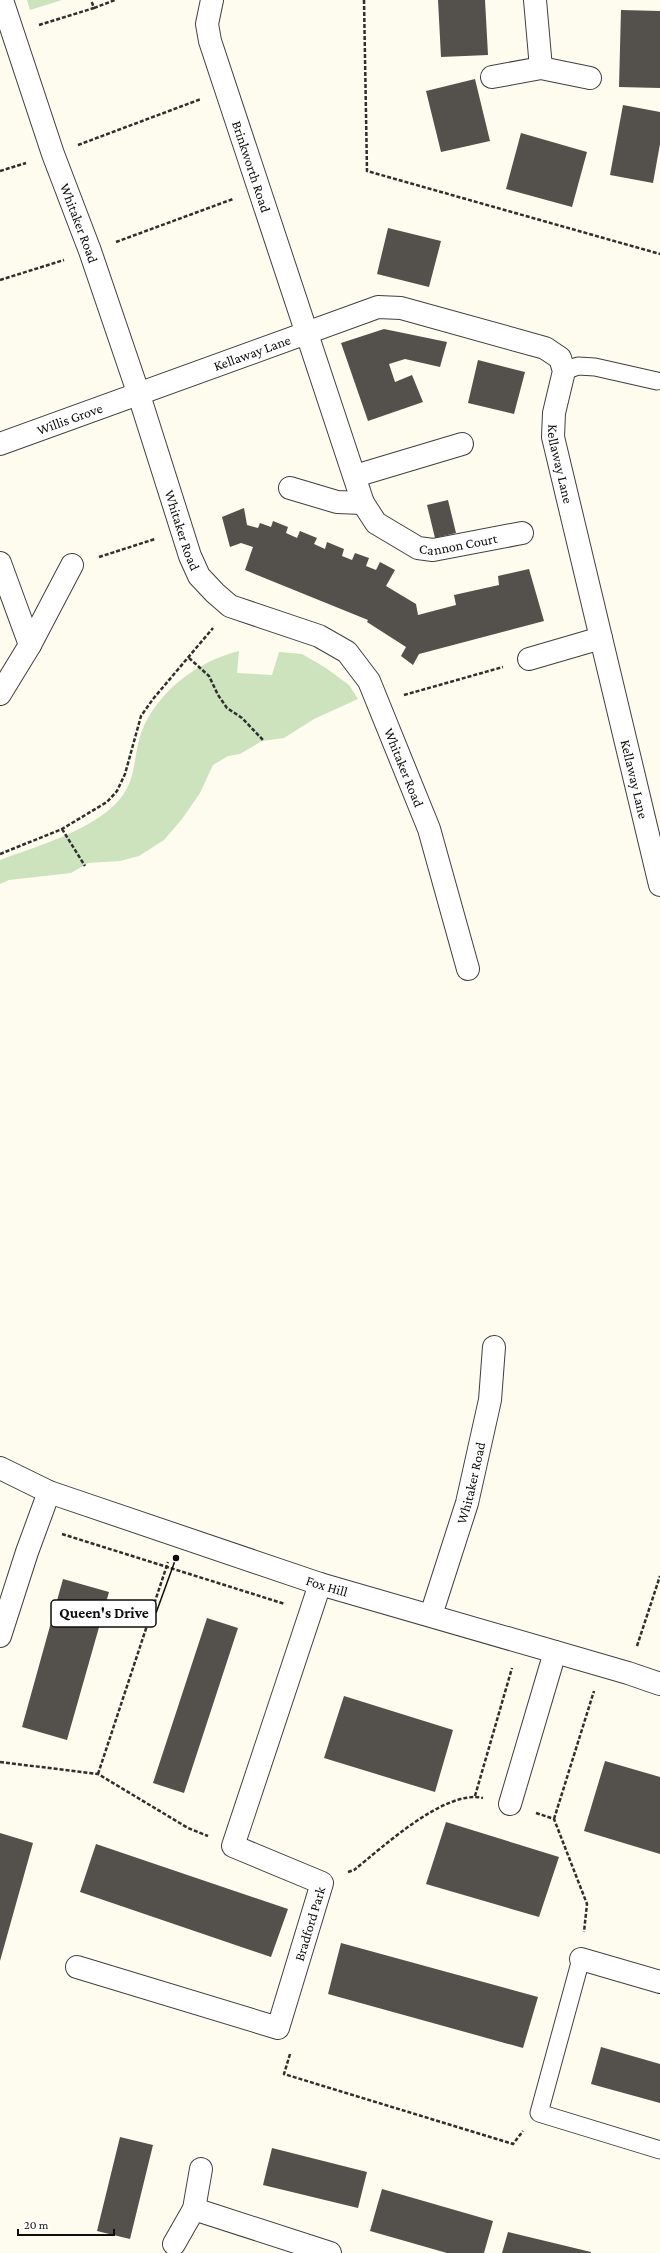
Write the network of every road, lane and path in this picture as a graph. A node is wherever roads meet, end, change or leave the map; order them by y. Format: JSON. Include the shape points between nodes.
{"nodes":[{"id":1,"x":2,"y":0,"type":"edge"},
{"id":2,"x":91,"y":0,"type":"edge"},
{"id":3,"x":115,"y":0,"type":"edge"},
{"id":4,"x":212,"y":0,"type":"edge"},
{"id":5,"x":364,"y":0,"type":"edge"},
{"id":6,"x":535,"y":0,"type":"edge"},
{"id":7,"x":94,"y":8,"type":"junction"},
{"id":8,"x":14,"y":32,"type":"junction"},
{"id":9,"x":541,"y":68,"type":"junction"},
{"id":10,"x":492,"y":77,"type":"dead end"},
{"id":11,"x":590,"y":78,"type":"dead end"},
{"id":12,"x":225,"y":90,"type":"junction"},
{"id":13,"x":53,"y":154,"type":"junction"},
{"id":14,"x":0,"y":171,"type":"edge"},
{"id":15,"x":260,"y":189,"type":"junction"},
{"id":16,"x":90,"y":251,"type":"junction"},
{"id":17,"x":660,"y":254,"type":"edge"},
{"id":18,"x":0,"y":280,"type":"edge"},
{"id":19,"x":308,"y":332,"type":"junction"},
{"id":20,"x":564,"y":371,"type":"junction"},
{"id":21,"x":657,"y":381,"type":"dead end"},
{"id":22,"x":140,"y":395,"type":"junction"},
{"id":23,"x":0,"y":444,"type":"edge"},
{"id":24,"x":462,"y":444,"type":"dead end"},
{"id":25,"x":355,"y":476,"type":"junction"},
{"id":26,"x":290,"y":488,"type":"dead end"},
{"id":27,"x":363,"y":503,"type":"junction"},
{"id":28,"x":181,"y":532,"type":"junction"},
{"id":29,"x":522,"y":533,"type":"dead end"},
{"id":30,"x":0,"y":563,"type":"edge"},
{"id":31,"x":72,"y":565,"type":"joint"},
{"id":32,"x":230,"y":606,"type":"junction"},
{"id":33,"x":601,"y":638,"type":"junction"},
{"id":34,"x":30,"y":644,"type":"junction"},
{"id":35,"x":189,"y":658,"type":"junction"},
{"id":36,"x":529,"y":659,"type":"joint"},
{"id":37,"x":0,"y":694,"type":"edge"},
{"id":38,"x":377,"y":704,"type":"junction"},
{"id":39,"x":263,"y":740,"type":"dead end"},
{"id":40,"x":62,"y":829,"type":"junction"},
{"id":41,"x":0,"y":854,"type":"edge"},
{"id":42,"x":85,"y":866,"type":"dead end"},
{"id":43,"x":660,"y":884,"type":"edge"},
{"id":44,"x":468,"y":969,"type":"dead end"},
{"id":45,"x":494,"y":1346,"type":"dead end"},
{"id":46,"x":0,"y":1468,"type":"edge"},
{"id":47,"x":49,"y":1492,"type":"junction"},
{"id":48,"x":177,"y":1536,"type":"junction"},
{"id":49,"x":660,"y":1576,"type":"edge"},
{"id":50,"x":320,"y":1584,"type":"junction"},
{"id":51,"x":431,"y":1615,"type":"junction"},
{"id":52,"x":0,"y":1636,"type":"edge"},
{"id":53,"x":519,"y":1642,"type":"junction"},
{"id":54,"x":555,"y":1652,"type":"junction"},
{"id":55,"x":602,"y":1665,"type":"junction"},
{"id":56,"x":628,"y":1673,"type":"junction"},
{"id":57,"x":660,"y":1684,"type":"edge"},
{"id":58,"x":0,"y":1762,"type":"edge"},
{"id":59,"x":98,"y":1774,"type":"junction"},
{"id":60,"x":475,"y":1796,"type":"junction"},
{"id":61,"x":510,"y":1804,"type":"junction"},
{"id":62,"x":554,"y":1818,"type":"junction"},
{"id":63,"x":233,"y":1846,"type":"junction"},
{"id":64,"x":322,"y":1883,"type":"junction"},
{"id":65,"x":581,"y":1959,"type":"junction"},
{"id":66,"x":77,"y":1967,"type":"dead end"},
{"id":67,"x":660,"y":1982,"type":"edge"},
{"id":68,"x":278,"y":2028,"type":"junction"},
{"id":69,"x":539,"y":2113,"type":"junction"},
{"id":70,"x":660,"y":2150,"type":"edge"},
{"id":71,"x":201,"y":2169,"type":"dead end"},
{"id":72,"x":194,"y":2209,"type":"junction"},
{"id":73,"x":174,"y":2244,"type":"dead end"},
{"id":74,"x":330,"y":2253,"type":"edge"}],
"edges":[{"from":1,"to":8,"type":"street","name":"Whitaker Road"},
{"from":2,"to":7,"type":"path"},
{"from":3,"to":7,"type":"path"},
{"from":4,"to":12,"type":"street","name":"Brinkworth Road","via":[[207,24]]},
{"from":5,"to":17,"type":"path","via":[[367,171]]},
{"from":6,"to":9,"type":"street"},
{"from":7,"to":8,"type":"path"},
{"from":8,"to":13,"type":"street","name":"Whitaker Road"},
{"from":9,"to":10,"type":"street"},
{"from":9,"to":11,"type":"street"},
{"from":12,"to":13,"type":"path"},
{"from":12,"to":15,"type":"street","name":"Brinkworth Road"},
{"from":13,"to":14,"type":"path"},
{"from":13,"to":16,"type":"street","name":"Whitaker Road"},
{"from":15,"to":16,"type":"path"},
{"from":15,"to":19,"type":"street","name":"Brinkworth Road"},
{"from":16,"to":18,"type":"path"},
{"from":16,"to":22,"type":"street","name":"Whitaker Road"},
{"from":19,"to":20,"type":"street","name":"Kellaway Lane","via":[[378,307],[401,308],[545,348],[560,358]]},
{"from":19,"to":22,"type":"street","name":"Kellaway Lane"},
{"from":19,"to":25,"type":"street","name":"Cannon Court"},
{"from":20,"to":21,"type":"lane","via":[[578,366],[595,367]]},
{"from":20,"to":33,"type":"street","name":"Kellaway Lane","via":[[554,413],[553,436]]},
{"from":22,"to":23,"type":"street","name":"Willis Grove"},
{"from":22,"to":28,"type":"street","name":"Whitaker Road"},
{"from":24,"to":25,"type":"street"},
{"from":25,"to":27,"type":"street","name":"Cannon Court"},
{"from":26,"to":27,"type":"street","via":[[336,502]]},
{"from":27,"to":29,"type":"street","name":"Cannon Court","via":[[376,523],[418,548],[433,550]]},
{"from":28,"to":31,"type":"path"},
{"from":28,"to":32,"type":"street","name":"Whitaker Road","via":[[199,576]]},
{"from":30,"to":34,"type":"street"},
{"from":31,"to":34,"type":"street"},
{"from":32,"to":35,"type":"path"},
{"from":32,"to":38,"type":"street","name":"Whitaker Road","via":[[320,636],[347,652],[369,681]]},
{"from":33,"to":36,"type":"street"},
{"from":33,"to":43,"type":"street","name":"Kellaway Lane"},
{"from":34,"to":37,"type":"street"},
{"from":35,"to":39,"type":"path","via":[[209,676],[227,708],[242,718]]},
{"from":35,"to":40,"type":"path","via":[[141,716],[125,774],[117,791],[107,802]]},
{"from":36,"to":38,"type":"path"},
{"from":38,"to":44,"type":"street","name":"Whitaker Road","via":[[429,829]]},
{"from":40,"to":41,"type":"path"},
{"from":40,"to":42,"type":"path"},
{"from":45,"to":51,"type":"street","name":"Whitaker Road","via":[[490,1400],[467,1503]]},
{"from":46,"to":47,"type":"street","name":"Fox Hill"},
{"from":47,"to":48,"type":"street","name":"Fox Hill"},
{"from":47,"to":52,"type":"street"},
{"from":48,"to":50,"type":"street","name":"Fox Hill"},
{"from":48,"to":59,"type":"path"},
{"from":49,"to":56,"type":"path"},
{"from":50,"to":51,"type":"street","name":"Fox Hill"},
{"from":50,"to":63,"type":"street"},
{"from":51,"to":53,"type":"street","name":"Fox Hill"},
{"from":53,"to":54,"type":"street","name":"Fox Hill"},
{"from":53,"to":60,"type":"path"},
{"from":54,"to":55,"type":"street","name":"Fox Hill"},
{"from":54,"to":61,"type":"street"},
{"from":55,"to":56,"type":"street","name":"Fox Hill"},
{"from":55,"to":62,"type":"path"},
{"from":56,"to":57,"type":"street","name":"Fox Hill"},
{"from":58,"to":59,"type":"path"},
{"from":59,"to":63,"type":"path","via":[[188,1828]]},
{"from":60,"to":61,"type":"path"},
{"from":60,"to":64,"type":"path","via":[[456,1801],[422,1816],[354,1870]]},
{"from":61,"to":62,"type":"path"},
{"from":62,"to":65,"type":"path","via":[[587,1904]]},
{"from":63,"to":64,"type":"street","name":"Bradford Park"},
{"from":64,"to":68,"type":"street","name":"Bradford Park"},
{"from":65,"to":67,"type":"street"},
{"from":65,"to":69,"type":"lane"},
{"from":66,"to":68,"type":"street"},
{"from":68,"to":69,"type":"path","via":[[294,2038],[284,2074],[513,2144]]},
{"from":69,"to":70,"type":"lane"},
{"from":71,"to":72,"type":"street"},
{"from":72,"to":73,"type":"street"},
{"from":72,"to":74,"type":"street"}]}
